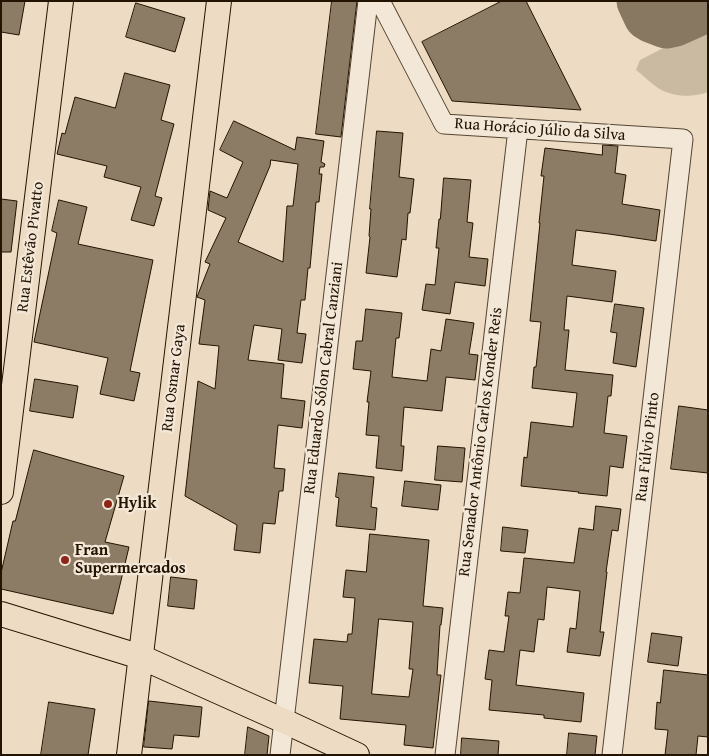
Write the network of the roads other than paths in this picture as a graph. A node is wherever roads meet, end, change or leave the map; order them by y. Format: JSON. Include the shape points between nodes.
{"nodes":[{"id":1,"x":60,"y":1,"type":"edge"},
{"id":2,"x":219,"y":1,"type":"edge"},
{"id":3,"x":368,"y":1,"type":"edge"},
{"id":4,"x":380,"y":1,"type":"edge"},
{"id":5,"x":518,"y":129,"type":"junction"},
{"id":6,"x":683,"y":139,"type":"joint"},
{"id":7,"x":1,"y":492,"type":"edge"},
{"id":8,"x":1,"y":614,"type":"edge"},
{"id":9,"x":140,"y":657,"type":"junction"},
{"id":10,"x":284,"y":721,"type":"junction"},
{"id":11,"x":129,"y":755,"type":"edge"},
{"id":12,"x":280,"y":755,"type":"edge"},
{"id":13,"x":357,"y":755,"type":"edge"},
{"id":14,"x":445,"y":755,"type":"edge"},
{"id":15,"x":612,"y":755,"type":"edge"}],
"edges":[{"from":1,"to":7,"type":"main road","name":"Rua Estêvão Pivatto"},
{"from":2,"to":9,"type":"main road","name":"Rua Osmar Gaya"},
{"from":3,"to":10,"type":"street","name":"Rua Eduardo Sólon Cabral Canziani"},
{"from":4,"to":5,"type":"street","name":"Rua Horácio Júlio da Silva","via":[[444,124]]},
{"from":5,"to":6,"type":"street","name":"Rua Horácio Júlio da Silva"},
{"from":5,"to":14,"type":"street","name":"Rua Senador Antônio Carlos Konder Reis"},
{"from":6,"to":15,"type":"street","name":"Rua Fúlvio Pinto"},
{"from":8,"to":9,"type":"main road"},
{"from":9,"to":10,"type":"main road"},
{"from":9,"to":11,"type":"main road","name":"Rua Osmar Gaya"},
{"from":10,"to":12,"type":"street","name":"Rua Eduardo Sólon Cabral Canziani"},
{"from":10,"to":13,"type":"main road"}]}
